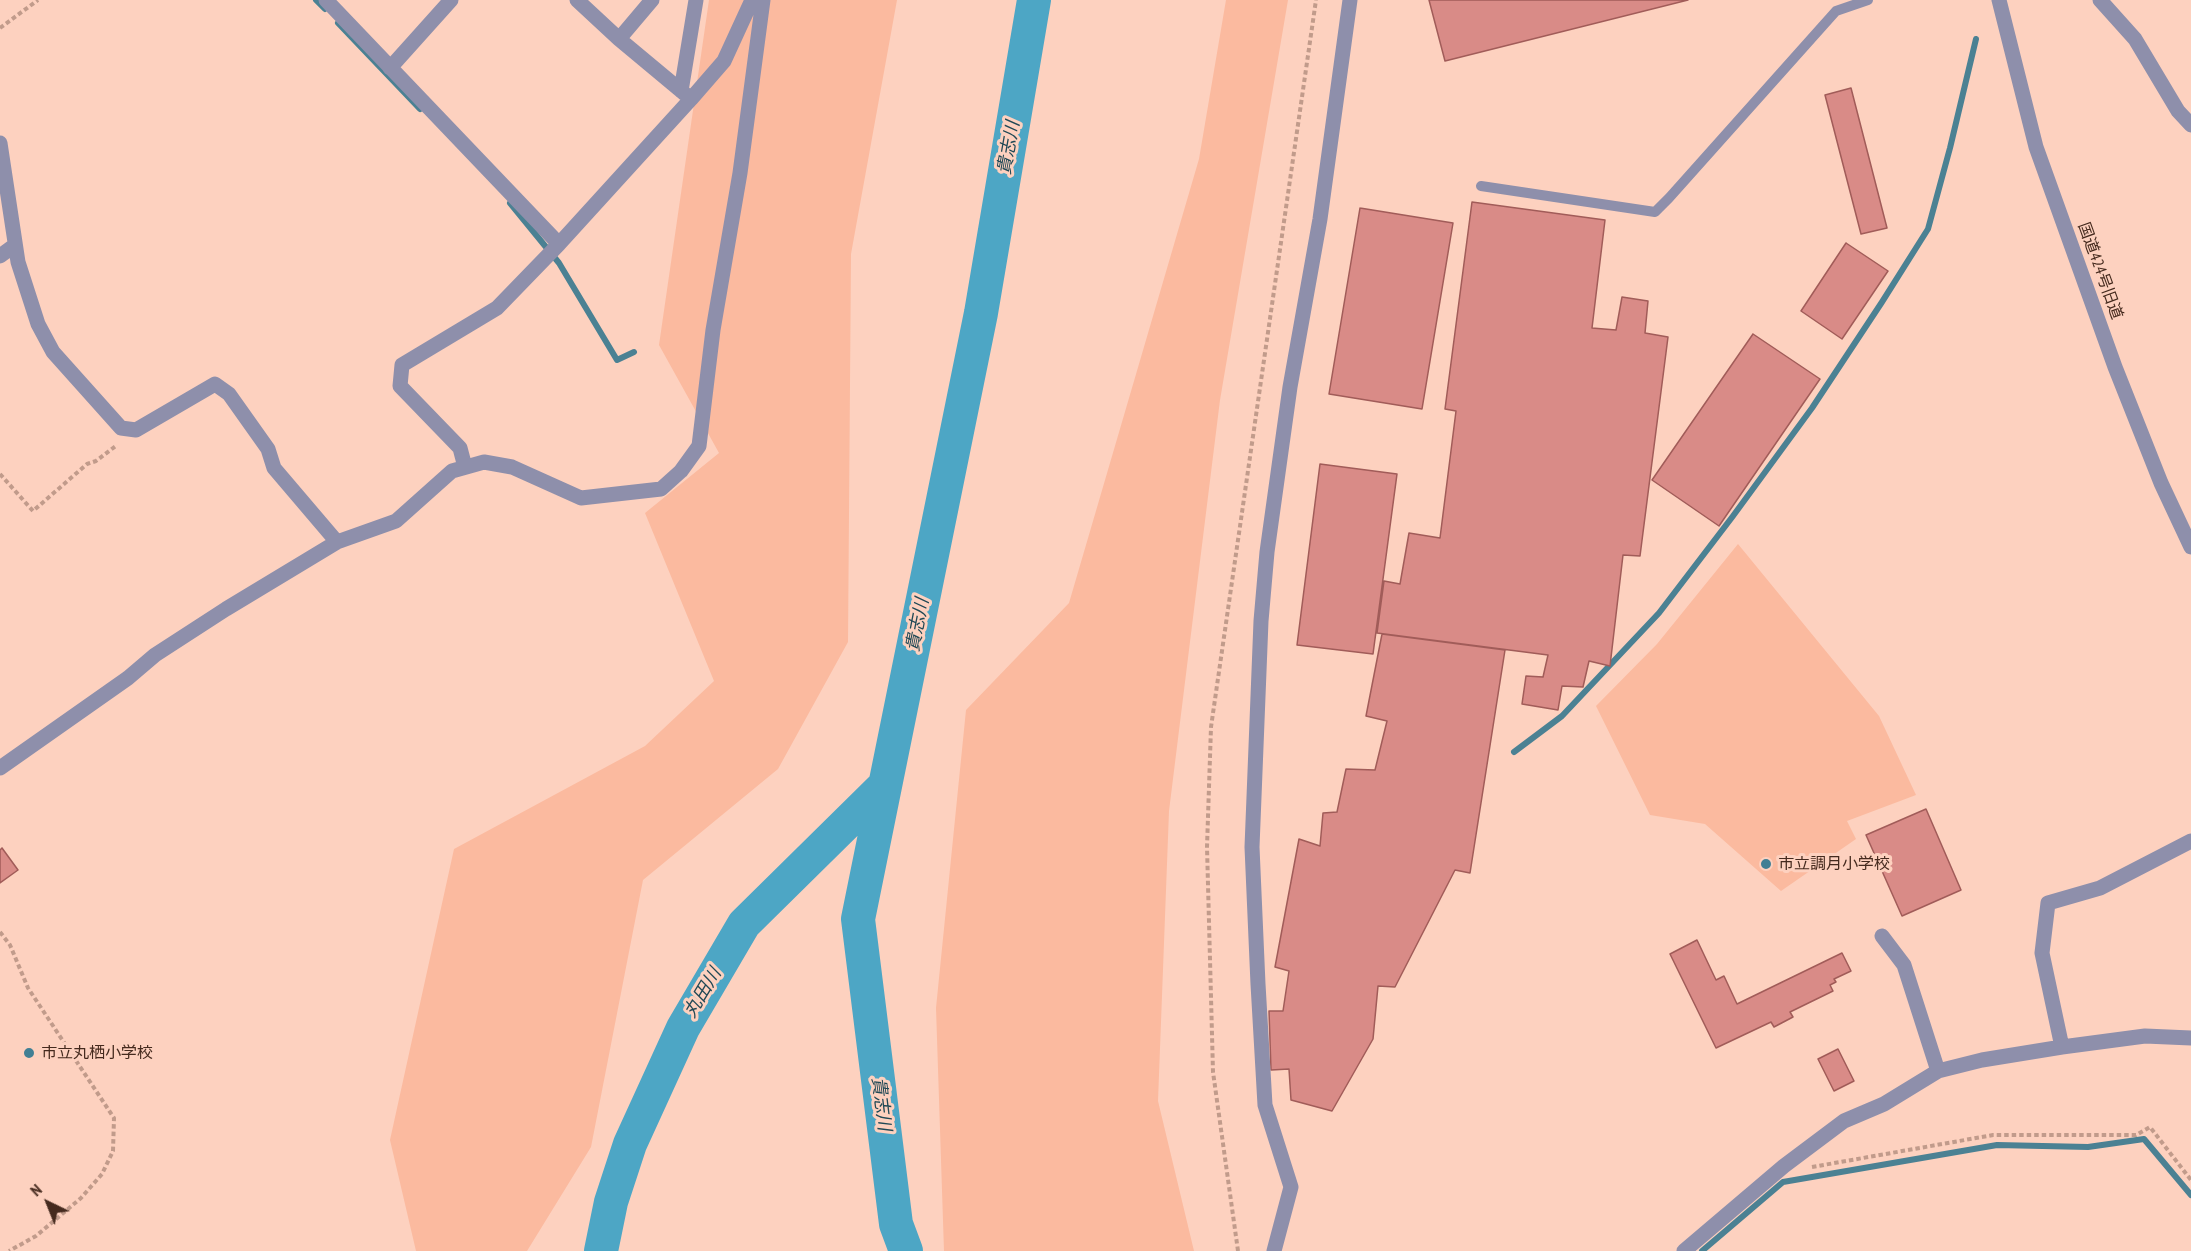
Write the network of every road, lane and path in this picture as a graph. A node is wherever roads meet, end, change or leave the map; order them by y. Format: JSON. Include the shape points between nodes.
{"nodes":[{"id":1,"x":38,"y":0,"type":"edge"},
{"id":2,"x":326,"y":0,"type":"edge"},
{"id":3,"x":452,"y":0,"type":"edge"},
{"id":4,"x":577,"y":0,"type":"edge"},
{"id":5,"x":652,"y":0,"type":"edge"},
{"id":6,"x":696,"y":0,"type":"edge"},
{"id":7,"x":752,"y":0,"type":"edge"},
{"id":8,"x":764,"y":0,"type":"edge"},
{"id":9,"x":1350,"y":0,"type":"edge"},
{"id":10,"x":1868,"y":0,"type":"edge"},
{"id":11,"x":1999,"y":0,"type":"edge"},
{"id":12,"x":2100,"y":0,"type":"edge"},
{"id":13,"x":0,"y":28,"type":"edge"},
{"id":14,"x":619,"y":39,"type":"junction"},
{"id":15,"x":390,"y":68,"type":"junction"},
{"id":16,"x":686,"y":95,"type":"junction"},
{"id":17,"x":2191,"y":125,"type":"edge"},
{"id":18,"x":0,"y":143,"type":"edge"},
{"id":19,"x":1481,"y":186,"type":"dead end"},
{"id":20,"x":559,"y":244,"type":"junction"},
{"id":21,"x":15,"y":245,"type":"junction"},
{"id":22,"x":0,"y":256,"type":"edge"},
{"id":23,"x":136,"y":430,"type":"junction"},
{"id":24,"x":465,"y":467,"type":"junction"},
{"id":25,"x":0,"y":474,"type":"edge"},
{"id":26,"x":337,"y":542,"type":"junction"},
{"id":27,"x":2191,"y":547,"type":"edge"},
{"id":28,"x":0,"y":768,"type":"edge"},
{"id":29,"x":2191,"y":841,"type":"edge"},
{"id":30,"x":0,"y":932,"type":"edge"},
{"id":31,"x":1882,"y":936,"type":"dead end"},
{"id":32,"x":2191,"y":1038,"type":"edge"},
{"id":33,"x":2062,"y":1047,"type":"junction"},
{"id":34,"x":1938,"y":1071,"type":"junction"},
{"id":35,"x":1784,"y":1166,"type":"junction"},
{"id":36,"x":2191,"y":1180,"type":"edge"},
{"id":37,"x":1701,"y":1246,"type":"edge"},
{"id":38,"x":9,"y":1251,"type":"edge"},
{"id":39,"x":1274,"y":1251,"type":"edge"},
{"id":40,"x":1684,"y":1251,"type":"edge"}],
"edges":[{"from":1,"to":13,"type":"path"},
{"from":2,"to":15,"type":"street"},
{"from":3,"to":15,"type":"street"},
{"from":4,"to":14,"type":"street"},
{"from":5,"to":14,"type":"street"},
{"from":6,"to":16,"type":"street"},
{"from":7,"to":16,"type":"street","via":[[724,61]]},
{"from":8,"to":24,"type":"street","via":[[699,446],[681,471],[661,489],[581,498],[512,467],[484,462]]},
{"from":9,"to":39,"type":"street","via":[[1320,219],[1290,387],[1261,621],[1252,847],[1258,984],[1266,1105],[1291,1187]]},
{"from":10,"to":19,"type":"lane","via":[[1836,11],[1655,212]]},
{"from":11,"to":27,"type":"street","name":"国道424号旧道","via":[[2036,147],[2115,367]]},
{"from":12,"to":17,"type":"street","via":[[2135,39],[2178,111]]},
{"from":14,"to":16,"type":"street"},
{"from":15,"to":20,"type":"street"},
{"from":16,"to":20,"type":"street"},
{"from":18,"to":21,"type":"street"},
{"from":20,"to":24,"type":"street","via":[[497,308],[402,365],[400,386],[460,448]]},
{"from":21,"to":22,"type":"street"},
{"from":21,"to":23,"type":"street","via":[[38,324],[54,351],[121,428]]},
{"from":23,"to":25,"type":"path","via":[[87,464],[33,511]]},
{"from":23,"to":26,"type":"street","via":[[214,384],[229,394],[268,449],[274,468]]},
{"from":24,"to":26,"type":"street","via":[[452,471],[396,521]]},
{"from":26,"to":28,"type":"street","via":[[156,655]]},
{"from":29,"to":33,"type":"street","via":[[2100,888],[2048,903],[2042,953]]},
{"from":30,"to":38,"type":"path","via":[[10,945],[28,988],[114,1118],[113,1152],[102,1174],[36,1236]]},
{"from":31,"to":34,"type":"street","via":[[1904,965]]},
{"from":32,"to":33,"type":"street","via":[[2145,1036]]},
{"from":33,"to":34,"type":"street"},
{"from":34,"to":35,"type":"street","via":[[1884,1104],[1844,1121]]},
{"from":35,"to":36,"type":"path","via":[[1818,1168],[1993,1135],[2136,1135],[2150,1127]]},
{"from":35,"to":37,"type":"street"},
{"from":37,"to":40,"type":"street"}]}
